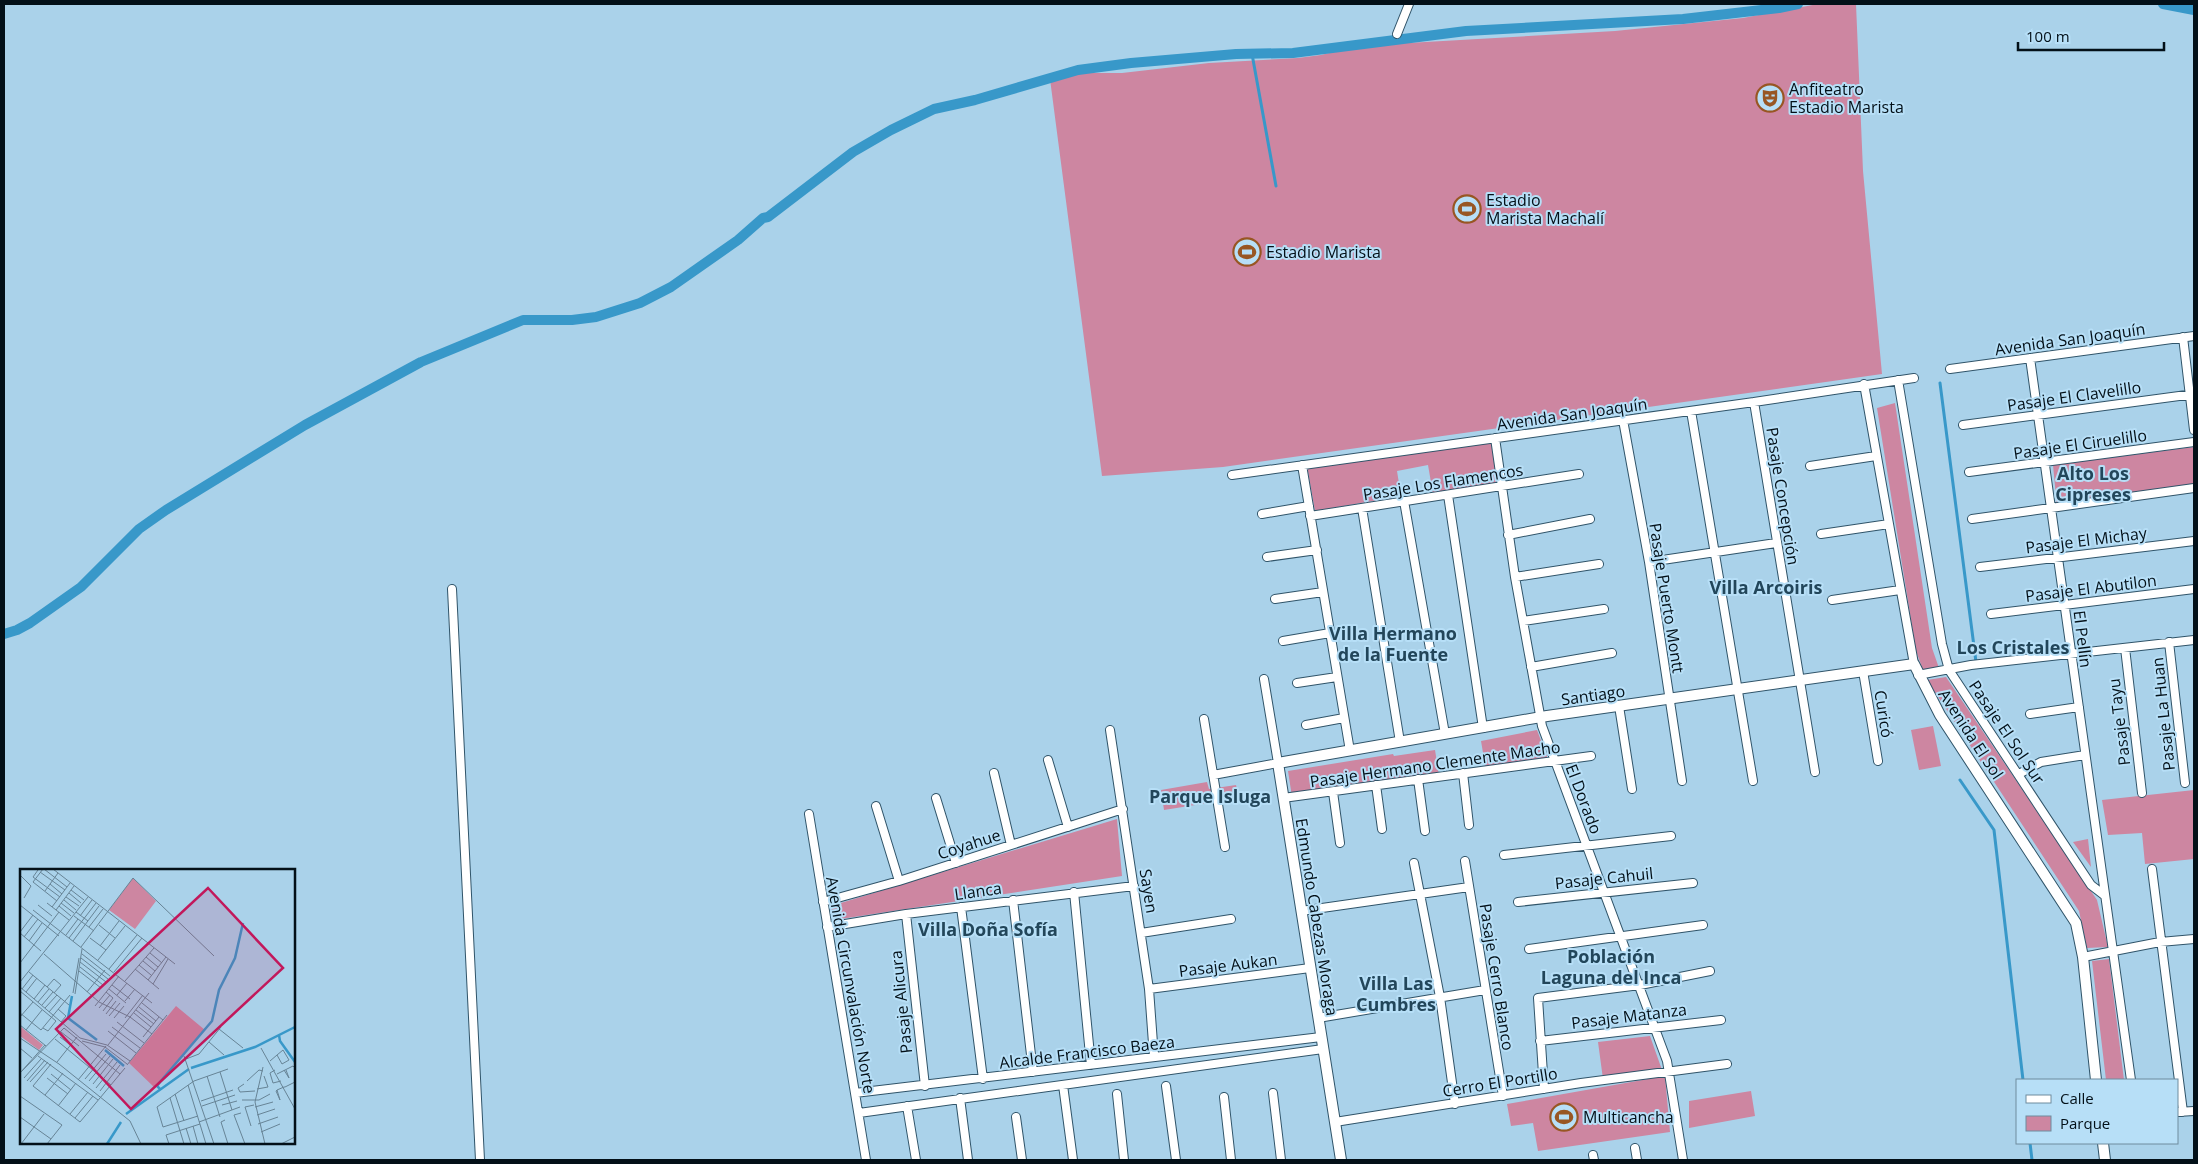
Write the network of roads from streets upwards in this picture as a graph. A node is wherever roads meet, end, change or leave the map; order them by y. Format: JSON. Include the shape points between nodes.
{"nodes":[{"id":1,"x":1410,"y":4,"type":"edge"},
{"id":2,"x":1397,"y":34,"type":"dead end"},
{"id":3,"x":2194,"y":336,"type":"edge"},
{"id":4,"x":2183,"y":337,"type":"junction"},
{"id":5,"x":2030,"y":358,"type":"junction"},
{"id":6,"x":1950,"y":369,"type":"dead end"},
{"id":7,"x":1914,"y":378,"type":"dead end"},
{"id":8,"x":1898,"y":380,"type":"junction"},
{"id":9,"x":1864,"y":384,"type":"junction"},
{"id":10,"x":2192,"y":394,"type":"edge"},
{"id":11,"x":1754,"y":402,"type":"junction"},
{"id":12,"x":1691,"y":411,"type":"junction"},
{"id":13,"x":2040,"y":414,"type":"junction"},
{"id":14,"x":1623,"y":420,"type":"junction"},
{"id":15,"x":1963,"y":424,"type":"dead end"},
{"id":16,"x":2194,"y":430,"type":"edge"},
{"id":17,"x":1495,"y":438,"type":"junction"},
{"id":18,"x":2194,"y":442,"type":"edge"},
{"id":19,"x":1876,"y":456,"type":"junction"},
{"id":20,"x":2046,"y":462,"type":"junction"},
{"id":21,"x":1302,"y":465,"type":"junction"},
{"id":22,"x":1810,"y":466,"type":"dead end"},
{"id":23,"x":1969,"y":472,"type":"dead end"},
{"id":24,"x":1579,"y":474,"type":"dead end"},
{"id":25,"x":1232,"y":475,"type":"dead end"},
{"id":26,"x":1502,"y":487,"type":"junction"},
{"id":27,"x":2194,"y":488,"type":"edge"},
{"id":28,"x":1448,"y":495,"type":"junction"},
{"id":29,"x":1404,"y":501,"type":"junction"},
{"id":30,"x":1309,"y":506,"type":"junction"},
{"id":31,"x":1362,"y":508,"type":"junction"},
{"id":32,"x":2052,"y":508,"type":"junction"},
{"id":33,"x":1262,"y":514,"type":"dead end"},
{"id":34,"x":1310,"y":516,"type":"junction"},
{"id":35,"x":1590,"y":519,"type":"dead end"},
{"id":36,"x":1972,"y":519,"type":"dead end"},
{"id":37,"x":1889,"y":524,"type":"junction"},
{"id":38,"x":1821,"y":534,"type":"dead end"},
{"id":39,"x":1508,"y":535,"type":"junction"},
{"id":40,"x":2194,"y":541,"type":"edge"},
{"id":41,"x":1776,"y":544,"type":"junction"},
{"id":42,"x":1317,"y":550,"type":"junction"},
{"id":43,"x":1714,"y":553,"type":"junction"},
{"id":44,"x":1267,"y":557,"type":"dead end"},
{"id":45,"x":2059,"y":557,"type":"junction"},
{"id":46,"x":1648,"y":562,"type":"junction"},
{"id":47,"x":1599,"y":564,"type":"dead end"},
{"id":48,"x":1980,"y":567,"type":"dead end"},
{"id":49,"x":1514,"y":577,"type":"junction"},
{"id":50,"x":452,"y":588,"type":"dead end"},
{"id":51,"x":2194,"y":588,"type":"edge"},
{"id":52,"x":1900,"y":590,"type":"junction"},
{"id":53,"x":1323,"y":592,"type":"junction"},
{"id":54,"x":1275,"y":599,"type":"dead end"},
{"id":55,"x":1832,"y":600,"type":"dead end"},
{"id":56,"x":2065,"y":605,"type":"junction"},
{"id":57,"x":1604,"y":609,"type":"dead end"},
{"id":58,"x":1991,"y":614,"type":"dead end"},
{"id":59,"x":1523,"y":621,"type":"junction"},
{"id":60,"x":1330,"y":633,"type":"junction"},
{"id":61,"x":2194,"y":640,"type":"edge"},
{"id":62,"x":1283,"y":641,"type":"dead end"},
{"id":63,"x":2169,"y":642,"type":"junction"},
{"id":64,"x":2125,"y":648,"type":"junction"},
{"id":65,"x":1612,"y":653,"type":"dead end"},
{"id":66,"x":2071,"y":655,"type":"junction"},
{"id":67,"x":1914,"y":664,"type":"junction"},
{"id":68,"x":1531,"y":668,"type":"junction"},
{"id":69,"x":1949,"y":670,"type":"junction"},
{"id":70,"x":1863,"y":671,"type":"junction"},
{"id":71,"x":1918,"y":675,"type":"junction"},
{"id":72,"x":1337,"y":676,"type":"junction"},
{"id":73,"x":1264,"y":679,"type":"dead end"},
{"id":74,"x":1799,"y":680,"type":"junction"},
{"id":75,"x":1297,"y":683,"type":"dead end"},
{"id":76,"x":1736,"y":689,"type":"junction"},
{"id":77,"x":1669,"y":699,"type":"junction"},
{"id":78,"x":1618,"y":706,"type":"junction"},
{"id":79,"x":2079,"y":707,"type":"junction"},
{"id":80,"x":2030,"y":714,"type":"dead end"},
{"id":81,"x":1344,"y":718,"type":"junction"},
{"id":82,"x":1541,"y":718,"type":"junction"},
{"id":83,"x":1204,"y":719,"type":"dead end"},
{"id":84,"x":1306,"y":724,"type":"dead end"},
{"id":85,"x":1483,"y":728,"type":"junction"},
{"id":86,"x":1110,"y":730,"type":"dead end"},
{"id":87,"x":1445,"y":734,"type":"junction"},
{"id":88,"x":1400,"y":742,"type":"junction"},
{"id":89,"x":1350,"y":751,"type":"junction"},
{"id":90,"x":2085,"y":755,"type":"junction"},
{"id":91,"x":1591,"y":756,"type":"dead end"},
{"id":92,"x":1048,"y":760,"type":"dead end"},
{"id":93,"x":1878,"y":761,"type":"dead end"},
{"id":94,"x":1555,"y":762,"type":"junction"},
{"id":95,"x":1278,"y":763,"type":"junction"},
{"id":96,"x":1815,"y":772,"type":"dead end"},
{"id":97,"x":994,"y":773,"type":"dead end"},
{"id":98,"x":1463,"y":773,"type":"junction"},
{"id":99,"x":2019,"y":774,"type":"junction"},
{"id":100,"x":1213,"y":775,"type":"junction"},
{"id":101,"x":1418,"y":779,"type":"junction"},
{"id":102,"x":1682,"y":781,"type":"dead end"},
{"id":103,"x":1753,"y":781,"type":"dead end"},
{"id":104,"x":2185,"y":783,"type":"dead end"},
{"id":105,"x":1376,"y":785,"type":"junction"},
{"id":106,"x":1632,"y":789,"type":"dead end"},
{"id":107,"x":1333,"y":792,"type":"junction"},
{"id":108,"x":2142,"y":793,"type":"dead end"},
{"id":109,"x":936,"y":798,"type":"dead end"},
{"id":110,"x":1283,"y":798,"type":"junction"},
{"id":111,"x":876,"y":806,"type":"dead end"},
{"id":112,"x":1122,"y":809,"type":"junction"},
{"id":113,"x":809,"y":814,"type":"dead end"},
{"id":114,"x":1469,"y":824,"type":"dead end"},
{"id":115,"x":1068,"y":827,"type":"junction"},
{"id":116,"x":1382,"y":829,"type":"dead end"},
{"id":117,"x":1425,"y":831,"type":"dead end"},
{"id":118,"x":1671,"y":836,"type":"dead end"},
{"id":119,"x":1340,"y":843,"type":"dead end"},
{"id":120,"x":1011,"y":845,"type":"junction"},
{"id":121,"x":1586,"y":845,"type":"junction"},
{"id":122,"x":1225,"y":847,"type":"dead end"},
{"id":123,"x":1504,"y":856,"type":"dead end"},
{"id":124,"x":1414,"y":862,"type":"dead end"},
{"id":125,"x":1465,"y":862,"type":"dead end"},
{"id":126,"x":956,"y":863,"type":"junction"},
{"id":127,"x":2152,"y":869,"type":"dead end"},
{"id":128,"x":899,"y":882,"type":"junction"},
{"id":129,"x":1692,"y":882,"type":"dead end"},
{"id":130,"x":1134,"y":886,"type":"junction"},
{"id":131,"x":1469,"y":887,"type":"junction"},
{"id":132,"x":1604,"y":891,"type":"junction"},
{"id":133,"x":1074,"y":892,"type":"junction"},
{"id":134,"x":1419,"y":894,"type":"junction"},
{"id":135,"x":2104,"y":894,"type":"junction"},
{"id":136,"x":1013,"y":900,"type":"junction"},
{"id":137,"x":823,"y":902,"type":"junction"},
{"id":138,"x":1518,"y":902,"type":"dead end"},
{"id":139,"x":961,"y":907,"type":"junction"},
{"id":140,"x":1301,"y":911,"type":"junction"},
{"id":141,"x":906,"y":914,"type":"junction"},
{"id":142,"x":1231,"y":919,"type":"dead end"},
{"id":143,"x":1703,"y":926,"type":"dead end"},
{"id":144,"x":827,"y":927,"type":"junction"},
{"id":145,"x":1141,"y":933,"type":"junction"},
{"id":146,"x":1622,"y":936,"type":"junction"},
{"id":147,"x":2194,"y":939,"type":"edge"},
{"id":148,"x":2160,"y":942,"type":"junction"},
{"id":149,"x":1529,"y":949,"type":"dead end"},
{"id":150,"x":2114,"y":952,"type":"junction"},
{"id":151,"x":2083,"y":957,"type":"junction"},
{"id":152,"x":1310,"y":968,"type":"junction"},
{"id":153,"x":1710,"y":971,"type":"dead end"},
{"id":154,"x":1640,"y":985,"type":"junction"},
{"id":155,"x":1149,"y":988,"type":"junction"},
{"id":156,"x":1485,"y":990,"type":"junction"},
{"id":157,"x":1440,"y":997,"type":"junction"},
{"id":158,"x":1318,"y":1018,"type":"junction"},
{"id":159,"x":1721,"y":1020,"type":"dead end"},
{"id":160,"x":1656,"y":1026,"type":"junction"},
{"id":161,"x":1321,"y":1037,"type":"junction"},
{"id":162,"x":1540,"y":1041,"type":"junction"},
{"id":163,"x":1323,"y":1049,"type":"junction"},
{"id":164,"x":1154,"y":1057,"type":"junction"},
{"id":165,"x":1727,"y":1064,"type":"dead end"},
{"id":166,"x":1091,"y":1065,"type":"junction"},
{"id":167,"x":1670,"y":1071,"type":"junction"},
{"id":168,"x":1033,"y":1072,"type":"junction"},
{"id":169,"x":983,"y":1079,"type":"junction"},
{"id":170,"x":2096,"y":1079,"type":"edge"},
{"id":171,"x":2131,"y":1079,"type":"edge"},
{"id":172,"x":2176,"y":1079,"type":"edge"},
{"id":173,"x":1062,"y":1085,"type":"junction"},
{"id":174,"x":925,"y":1086,"type":"junction"},
{"id":175,"x":1166,"y":1086,"type":"dead end"},
{"id":176,"x":1544,"y":1089,"type":"junction"},
{"id":177,"x":855,"y":1093,"type":"junction"},
{"id":178,"x":1273,"y":1093,"type":"dead end"},
{"id":179,"x":1117,"y":1094,"type":"dead end"},
{"id":180,"x":2178,"y":1095,"type":"edge"},
{"id":181,"x":1503,"y":1096,"type":"junction"},
{"id":182,"x":1224,"y":1097,"type":"dead end"},
{"id":183,"x":960,"y":1098,"type":"junction"},
{"id":184,"x":1455,"y":1104,"type":"junction"},
{"id":185,"x":907,"y":1106,"type":"junction"},
{"id":186,"x":2194,"y":1111,"type":"edge"},
{"id":187,"x":2180,"y":1112,"type":"edge"},
{"id":188,"x":859,"y":1113,"type":"junction"},
{"id":189,"x":1016,"y":1118,"type":"dead end"},
{"id":190,"x":1335,"y":1122,"type":"junction"},
{"id":191,"x":2103,"y":1144,"type":"edge"},
{"id":192,"x":1635,"y":1148,"type":"dead end"},
{"id":193,"x":480,"y":1160,"type":"edge"},
{"id":194,"x":866,"y":1160,"type":"edge"},
{"id":195,"x":916,"y":1160,"type":"edge"},
{"id":196,"x":968,"y":1160,"type":"edge"},
{"id":197,"x":1022,"y":1160,"type":"edge"},
{"id":198,"x":1073,"y":1160,"type":"edge"},
{"id":199,"x":1124,"y":1160,"type":"edge"},
{"id":200,"x":1176,"y":1160,"type":"edge"},
{"id":201,"x":1231,"y":1160,"type":"edge"},
{"id":202,"x":1281,"y":1160,"type":"edge"},
{"id":203,"x":1341,"y":1160,"type":"edge"},
{"id":204,"x":1637,"y":1160,"type":"edge"},
{"id":205,"x":1683,"y":1160,"type":"edge"},
{"id":206,"x":2105,"y":1160,"type":"edge"}],
"edges":[{"from":1,"to":2,"type":"street"},
{"from":3,"to":4,"type":"street","name":"Avenida San Joaquín"},
{"from":4,"to":5,"type":"street","name":"Avenida San Joaquín"},
{"from":4,"to":10,"type":"street"},
{"from":5,"to":6,"type":"street","name":"Avenida San Joaquín"},
{"from":5,"to":13,"type":"street","name":"El Pellín"},
{"from":7,"to":8,"type":"street","name":"Avenida San Joaquín"},
{"from":8,"to":9,"type":"street","name":"Avenida San Joaquín"},
{"from":8,"to":69,"type":"street","name":"Pasaje El Sol Sur"},
{"from":9,"to":11,"type":"street","name":"Avenida San Joaquín"},
{"from":9,"to":19,"type":"street","name":"Avenida El Sol"},
{"from":10,"to":13,"type":"street","name":"Pasaje El Clavelillo"},
{"from":10,"to":16,"type":"street"},
{"from":11,"to":12,"type":"street","name":"Avenida San Joaquín"},
{"from":11,"to":41,"type":"street","name":"Pasaje Concepción"},
{"from":12,"to":14,"type":"street","name":"Avenida San Joaquín"},
{"from":12,"to":43,"type":"street"},
{"from":13,"to":15,"type":"street","name":"Pasaje El Clavelillo"},
{"from":13,"to":20,"type":"street","name":"El Pellín"},
{"from":14,"to":17,"type":"street","name":"Avenida San Joaquín"},
{"from":14,"to":46,"type":"street","name":"Pasaje Puerto Montt"},
{"from":17,"to":21,"type":"street","name":"Avenida San Joaquín"},
{"from":17,"to":26,"type":"street","name":"El Dorado"},
{"from":18,"to":20,"type":"street","name":"Pasaje El Ciruelillo"},
{"from":19,"to":22,"type":"street"},
{"from":19,"to":37,"type":"street","name":"Avenida El Sol"},
{"from":20,"to":23,"type":"street","name":"Pasaje El Ciruelillo"},
{"from":20,"to":32,"type":"street","name":"El Pellín"},
{"from":21,"to":25,"type":"street","name":"Avenida San Joaquín"},
{"from":21,"to":30,"type":"street"},
{"from":24,"to":26,"type":"street","name":"Pasaje Los Flamencos"},
{"from":26,"to":28,"type":"street","name":"Pasaje Los Flamencos"},
{"from":26,"to":39,"type":"street","name":"El Dorado"},
{"from":27,"to":32,"type":"street"},
{"from":28,"to":29,"type":"street","name":"Pasaje Los Flamencos"},
{"from":28,"to":85,"type":"street"},
{"from":29,"to":31,"type":"street","name":"Pasaje Los Flamencos"},
{"from":29,"to":87,"type":"street"},
{"from":30,"to":33,"type":"street"},
{"from":30,"to":34,"type":"street"},
{"from":31,"to":34,"type":"street","name":"Pasaje Los Flamencos"},
{"from":31,"to":88,"type":"street"},
{"from":32,"to":36,"type":"street"},
{"from":32,"to":45,"type":"street","name":"El Pellín"},
{"from":34,"to":42,"type":"street"},
{"from":35,"to":39,"type":"street"},
{"from":37,"to":38,"type":"street"},
{"from":37,"to":52,"type":"street","name":"Avenida El Sol"},
{"from":39,"to":49,"type":"street","name":"El Dorado"},
{"from":40,"to":45,"type":"street","name":"Pasaje El Michay"},
{"from":41,"to":43,"type":"street"},
{"from":41,"to":74,"type":"street","name":"Pasaje Concepción"},
{"from":42,"to":44,"type":"street"},
{"from":42,"to":53,"type":"street"},
{"from":43,"to":46,"type":"street"},
{"from":43,"to":76,"type":"street"},
{"from":45,"to":48,"type":"street","name":"Pasaje El Michay"},
{"from":45,"to":56,"type":"street","name":"El Pellín"},
{"from":46,"to":77,"type":"street","name":"Pasaje Puerto Montt"},
{"from":47,"to":49,"type":"street"},
{"from":49,"to":59,"type":"street","name":"El Dorado"},
{"from":50,"to":193,"type":"street"},
{"from":51,"to":56,"type":"street","name":"Pasaje El Abutilon"},
{"from":52,"to":55,"type":"street"},
{"from":52,"to":67,"type":"street","name":"Avenida El Sol"},
{"from":53,"to":54,"type":"street"},
{"from":53,"to":60,"type":"street"},
{"from":56,"to":58,"type":"street","name":"Pasaje El Abutilon"},
{"from":56,"to":66,"type":"street","name":"El Pellín"},
{"from":57,"to":59,"type":"street"},
{"from":59,"to":68,"type":"street","name":"El Dorado"},
{"from":60,"to":62,"type":"street"},
{"from":60,"to":72,"type":"street"},
{"from":61,"to":63,"type":"street"},
{"from":63,"to":64,"type":"street"},
{"from":63,"to":104,"type":"street","name":"Pasaje La Huan"},
{"from":64,"to":66,"type":"street"},
{"from":64,"to":108,"type":"street","name":"Pasaje Tayu"},
{"from":65,"to":68,"type":"street"},
{"from":66,"to":69,"type":"street"},
{"from":66,"to":79,"type":"street","name":"El Pellín"},
{"from":67,"to":70,"type":"street","name":"Santiago"},
{"from":67,"to":71,"type":"street","name":"Avenida El Sol"},
{"from":68,"to":82,"type":"street","name":"El Dorado"},
{"from":69,"to":71,"type":"street"},
{"from":69,"to":99,"type":"street","name":"Pasaje El Sol Sur"},
{"from":70,"to":74,"type":"street","name":"Santiago"},
{"from":70,"to":93,"type":"street","name":"Curicó"},
{"from":71,"to":151,"type":"street","name":"Avenida El Sol","via":[[1949,729],[2071,914],[2079,930]]},
{"from":72,"to":75,"type":"street"},
{"from":72,"to":81,"type":"street"},
{"from":73,"to":95,"type":"street","name":"Edmundo Cabezas Moraga"},
{"from":74,"to":76,"type":"street","name":"Santiago"},
{"from":74,"to":96,"type":"street","name":"Pasaje Concepción"},
{"from":76,"to":77,"type":"street","name":"Santiago"},
{"from":76,"to":103,"type":"street"},
{"from":77,"to":78,"type":"street","name":"Santiago"},
{"from":77,"to":102,"type":"street","name":"Pasaje Puerto Montt"},
{"from":78,"to":82,"type":"street","name":"Santiago"},
{"from":78,"to":106,"type":"street"},
{"from":79,"to":80,"type":"street"},
{"from":79,"to":90,"type":"street","name":"El Pellín"},
{"from":81,"to":84,"type":"street"},
{"from":81,"to":89,"type":"street"},
{"from":82,"to":85,"type":"street","name":"Santiago"},
{"from":82,"to":94,"type":"street","name":"El Dorado"},
{"from":83,"to":100,"type":"street"},
{"from":85,"to":87,"type":"street","name":"Santiago"},
{"from":86,"to":112,"type":"street","name":"Sayen"},
{"from":87,"to":88,"type":"street","name":"Santiago"},
{"from":88,"to":89,"type":"street","name":"Santiago"},
{"from":89,"to":95,"type":"street","name":"Santiago"},
{"from":90,"to":99,"type":"street","via":[[2041,762]]},
{"from":90,"to":135,"type":"street","name":"El Pellín"},
{"from":91,"to":94,"type":"street","name":"Pasaje Hermano Clemente Macho"},
{"from":92,"to":115,"type":"street"},
{"from":94,"to":98,"type":"street","name":"Pasaje Hermano Clemente Macho"},
{"from":94,"to":121,"type":"street","name":"El Dorado"},
{"from":95,"to":100,"type":"street"},
{"from":95,"to":110,"type":"street","name":"Edmundo Cabezas Moraga"},
{"from":97,"to":120,"type":"street"},
{"from":98,"to":101,"type":"street","name":"Pasaje Hermano Clemente Macho"},
{"from":98,"to":114,"type":"street"},
{"from":99,"to":135,"type":"street","name":"Pasaje El Sol Sur","via":[[2091,885]]},
{"from":100,"to":122,"type":"street"},
{"from":101,"to":105,"type":"street","name":"Pasaje Hermano Clemente Macho"},
{"from":101,"to":117,"type":"street"},
{"from":105,"to":107,"type":"street","name":"Pasaje Hermano Clemente Macho"},
{"from":105,"to":116,"type":"street"},
{"from":107,"to":110,"type":"street","name":"Pasaje Hermano Clemente Macho"},
{"from":107,"to":119,"type":"street"},
{"from":109,"to":126,"type":"street"},
{"from":110,"to":140,"type":"street","name":"Edmundo Cabezas Moraga"},
{"from":111,"to":128,"type":"street"},
{"from":112,"to":115,"type":"street","name":"Coyahue"},
{"from":112,"to":130,"type":"street","name":"Sayen"},
{"from":113,"to":137,"type":"street","name":"Avenida Circunvalación Norte"},
{"from":115,"to":120,"type":"street","name":"Coyahue"},
{"from":118,"to":121,"type":"street"},
{"from":120,"to":126,"type":"street","name":"Coyahue"},
{"from":121,"to":123,"type":"street"},
{"from":121,"to":132,"type":"street","name":"El Dorado"},
{"from":124,"to":134,"type":"street"},
{"from":125,"to":131,"type":"street","name":"Pasaje Cerro Blanco"},
{"from":126,"to":128,"type":"street","name":"Coyahue"},
{"from":127,"to":148,"type":"street"},
{"from":128,"to":137,"type":"street","name":"Coyahue"},
{"from":129,"to":132,"type":"street","name":"Pasaje Cahuil"},
{"from":130,"to":133,"type":"street","name":"Llanca"},
{"from":130,"to":145,"type":"street","name":"Sayen"},
{"from":131,"to":134,"type":"street"},
{"from":131,"to":156,"type":"street","name":"Pasaje Cerro Blanco"},
{"from":132,"to":138,"type":"street","name":"Pasaje Cahuil"},
{"from":132,"to":146,"type":"street","name":"El Dorado"},
{"from":133,"to":136,"type":"street","name":"Llanca"},
{"from":133,"to":166,"type":"street"},
{"from":134,"to":140,"type":"street"},
{"from":134,"to":157,"type":"street"},
{"from":135,"to":150,"type":"street"},
{"from":136,"to":139,"type":"street","name":"Llanca"},
{"from":136,"to":168,"type":"street"},
{"from":137,"to":144,"type":"street","name":"Avenida Circunvalación Norte"},
{"from":139,"to":141,"type":"street","name":"Llanca"},
{"from":139,"to":169,"type":"street"},
{"from":140,"to":152,"type":"street","name":"Edmundo Cabezas Moraga"},
{"from":141,"to":144,"type":"street","name":"Llanca"},
{"from":141,"to":174,"type":"street","name":"Pasaje Alicura"},
{"from":142,"to":145,"type":"street"},
{"from":143,"to":146,"type":"street"},
{"from":144,"to":177,"type":"street","name":"Avenida Circunvalación Norte"},
{"from":145,"to":155,"type":"street","name":"Sayen"},
{"from":146,"to":149,"type":"street"},
{"from":146,"to":154,"type":"street","name":"El Dorado"},
{"from":147,"to":148,"type":"street"},
{"from":148,"to":150,"type":"street"},
{"from":148,"to":172,"type":"street"},
{"from":150,"to":151,"type":"street"},
{"from":150,"to":171,"type":"street"},
{"from":151,"to":170,"type":"street","name":"Avenida El Sol"},
{"from":152,"to":155,"type":"street","name":"Pasaje Aukan"},
{"from":152,"to":158,"type":"street","name":"Edmundo Cabezas Moraga"},
{"from":153,"to":154,"type":"street"},
{"from":154,"to":160,"type":"street","name":"El Dorado"},
{"from":154,"to":162,"type":"street","via":[[1538,998]]},
{"from":155,"to":164,"type":"street","name":"Sayen"},
{"from":156,"to":157,"type":"street"},
{"from":156,"to":181,"type":"street","name":"Pasaje Cerro Blanco"},
{"from":157,"to":158,"type":"street"},
{"from":157,"to":184,"type":"street"},
{"from":158,"to":161,"type":"street","name":"Edmundo Cabezas Moraga"},
{"from":159,"to":160,"type":"street","name":"Pasaje Matanza"},
{"from":160,"to":162,"type":"street","name":"Pasaje Matanza"},
{"from":160,"to":167,"type":"street","name":"El Dorado"},
{"from":161,"to":163,"type":"street","name":"Edmundo Cabezas Moraga"},
{"from":161,"to":164,"type":"street","name":"Alcalde Francisco Baeza"},
{"from":162,"to":176,"type":"street"},
{"from":163,"to":173,"type":"street","name":"Alcalde Francisco Baeza"},
{"from":163,"to":190,"type":"street","name":"Edmundo Cabezas Moraga"},
{"from":164,"to":166,"type":"street","name":"Alcalde Francisco Baeza"},
{"from":165,"to":167,"type":"street","name":"Cerro El Portillo"},
{"from":166,"to":168,"type":"street","name":"Alcalde Francisco Baeza"},
{"from":167,"to":176,"type":"street","name":"Cerro El Portillo"},
{"from":167,"to":205,"type":"street","name":"El Dorado"},
{"from":168,"to":169,"type":"street","name":"Alcalde Francisco Baeza"},
{"from":169,"to":174,"type":"street","name":"Alcalde Francisco Baeza"},
{"from":173,"to":183,"type":"street","name":"Alcalde Francisco Baeza"},
{"from":173,"to":198,"type":"street"},
{"from":174,"to":177,"type":"street","name":"Alcalde Francisco Baeza"},
{"from":175,"to":200,"type":"street"},
{"from":176,"to":181,"type":"street","name":"Cerro El Portillo"},
{"from":177,"to":188,"type":"street","name":"Avenida Circunvalación Norte"},
{"from":178,"to":202,"type":"street"},
{"from":179,"to":199,"type":"street"},
{"from":180,"to":187,"type":"street"},
{"from":181,"to":184,"type":"street","name":"Cerro El Portillo"},
{"from":182,"to":201,"type":"street"},
{"from":183,"to":185,"type":"street","name":"Alcalde Francisco Baeza"},
{"from":183,"to":196,"type":"street"},
{"from":184,"to":190,"type":"street","name":"Cerro El Portillo"},
{"from":185,"to":188,"type":"street","name":"Alcalde Francisco Baeza"},
{"from":185,"to":195,"type":"street"},
{"from":186,"to":187,"type":"street"},
{"from":188,"to":194,"type":"street","name":"Avenida Circunvalación Norte"},
{"from":189,"to":197,"type":"street"},
{"from":190,"to":203,"type":"street","name":"Edmundo Cabezas Moraga"},
{"from":191,"to":206,"type":"street"},
{"from":192,"to":204,"type":"street"}]}
